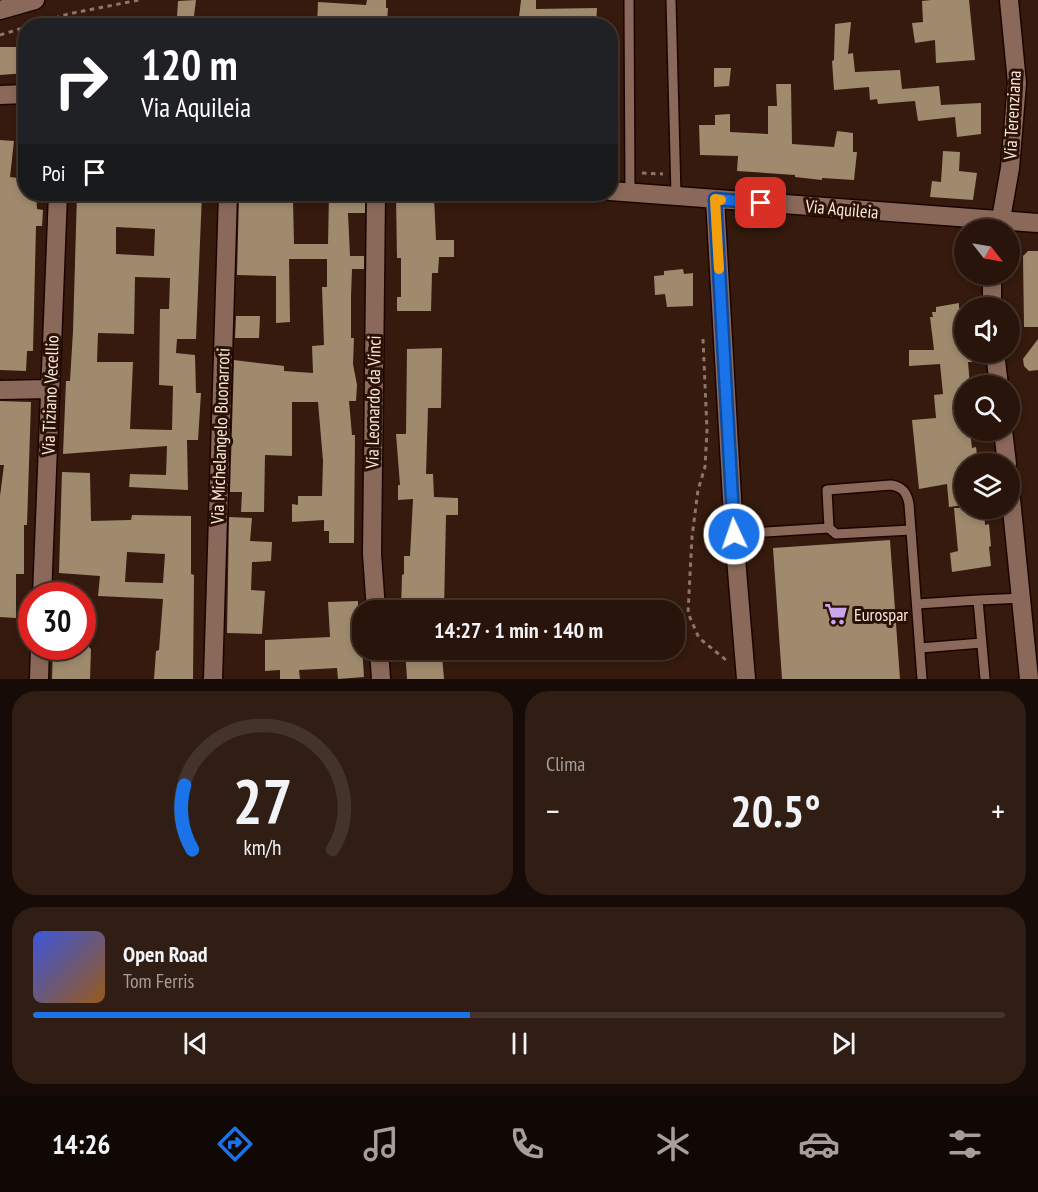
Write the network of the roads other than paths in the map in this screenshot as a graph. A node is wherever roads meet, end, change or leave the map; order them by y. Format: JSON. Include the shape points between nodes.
{"nodes":[{"id":1,"x":35,"y":0,"type":"edge"},
{"id":2,"x":629,"y":0,"type":"edge"},
{"id":3,"x":671,"y":0,"type":"edge"},
{"id":4,"x":1009,"y":0,"type":"edge"},
{"id":5,"x":0,"y":10,"type":"edge"},
{"id":6,"x":18,"y":94,"type":"edge"},
{"id":7,"x":0,"y":95,"type":"edge"},
{"id":8,"x":618,"y":192,"type":"edge"},
{"id":9,"x":630,"y":193,"type":"junction"},
{"id":10,"x":676,"y":195,"type":"junction"},
{"id":11,"x":715,"y":199,"type":"junction"},
{"id":12,"x":58,"y":201,"type":"edge"},
{"id":13,"x":228,"y":201,"type":"edge"},
{"id":14,"x":376,"y":201,"type":"edge"},
{"id":15,"x":1001,"y":219,"type":"edge"},
{"id":16,"x":954,"y":222,"type":"edge"},
{"id":17,"x":1038,"y":223,"type":"edge"},
{"id":18,"x":1020,"y":224,"type":"edge"},
{"id":19,"x":50,"y":389,"type":"junction"},
{"id":20,"x":0,"y":390,"type":"edge"},
{"id":21,"x":1013,"y":519,"type":"edge"},
{"id":22,"x":829,"y":528,"type":"junction"},
{"id":23,"x":911,"y":530,"type":"junction"},
{"id":24,"x":734,"y":534,"type":"junction"},
{"id":25,"x":43,"y":582,"type":"edge"},
{"id":26,"x":1021,"y":598,"type":"junction"},
{"id":27,"x":375,"y":600,"type":"edge"},
{"id":28,"x":978,"y":600,"type":"junction"},
{"id":29,"x":916,"y":604,"type":"junction"},
{"id":30,"x":982,"y":643,"type":"junction"},
{"id":31,"x":920,"y":648,"type":"junction"},
{"id":32,"x":40,"y":660,"type":"edge"},
{"id":33,"x":380,"y":660,"type":"edge"},
{"id":34,"x":39,"y":679,"type":"edge"},
{"id":35,"x":213,"y":679,"type":"edge"},
{"id":36,"x":381,"y":679,"type":"edge"},
{"id":37,"x":746,"y":679,"type":"edge"},
{"id":38,"x":922,"y":679,"type":"edge"},
{"id":39,"x":985,"y":679,"type":"edge"},
{"id":40,"x":1029,"y":679,"type":"edge"}],
"edges":[{"from":1,"to":5,"type":"street"},
{"from":2,"to":9,"type":"lane"},
{"from":3,"to":10,"type":"lane"},
{"from":4,"to":15,"type":"street","name":"Via Terenziana","via":[[1017,83]]},
{"from":6,"to":7,"type":"street"},
{"from":8,"to":9,"type":"street","name":"Via Aquileia"},
{"from":9,"to":10,"type":"street","name":"Via Aquileia"},
{"from":10,"to":11,"type":"street","name":"Via Aquileia"},
{"from":11,"to":16,"type":"street","name":"Via Aquileia"},
{"from":11,"to":24,"type":"street"},
{"from":12,"to":19,"type":"street","name":"Via Tiziano Vecellio"},
{"from":13,"to":35,"type":"street","name":"Via Michelangelo Buonarroti"},
{"from":14,"to":27,"type":"street","name":"Via Leonardo da Vinci","via":[[372,543]]},
{"from":17,"to":18,"type":"street","name":"Via Aquileia"},
{"from":19,"to":20,"type":"street"},
{"from":19,"to":25,"type":"street","name":"Via Tiziano Vecellio"},
{"from":21,"to":26,"type":"street"},
{"from":22,"to":23,"type":"lane","via":[[836,534]]},
{"from":22,"to":23,"type":"lane","via":[[828,490],[891,485],[907,495]]},
{"from":22,"to":24,"type":"lane"},
{"from":23,"to":29,"type":"lane"},
{"from":24,"to":37,"type":"street"},
{"from":26,"to":28,"type":"lane"},
{"from":26,"to":40,"type":"street"},
{"from":28,"to":29,"type":"lane"},
{"from":28,"to":30,"type":"lane"},
{"from":29,"to":31,"type":"lane"},
{"from":30,"to":31,"type":"lane"},
{"from":30,"to":39,"type":"lane"},
{"from":31,"to":38,"type":"lane"},
{"from":32,"to":34,"type":"street"},
{"from":33,"to":36,"type":"street"}]}
